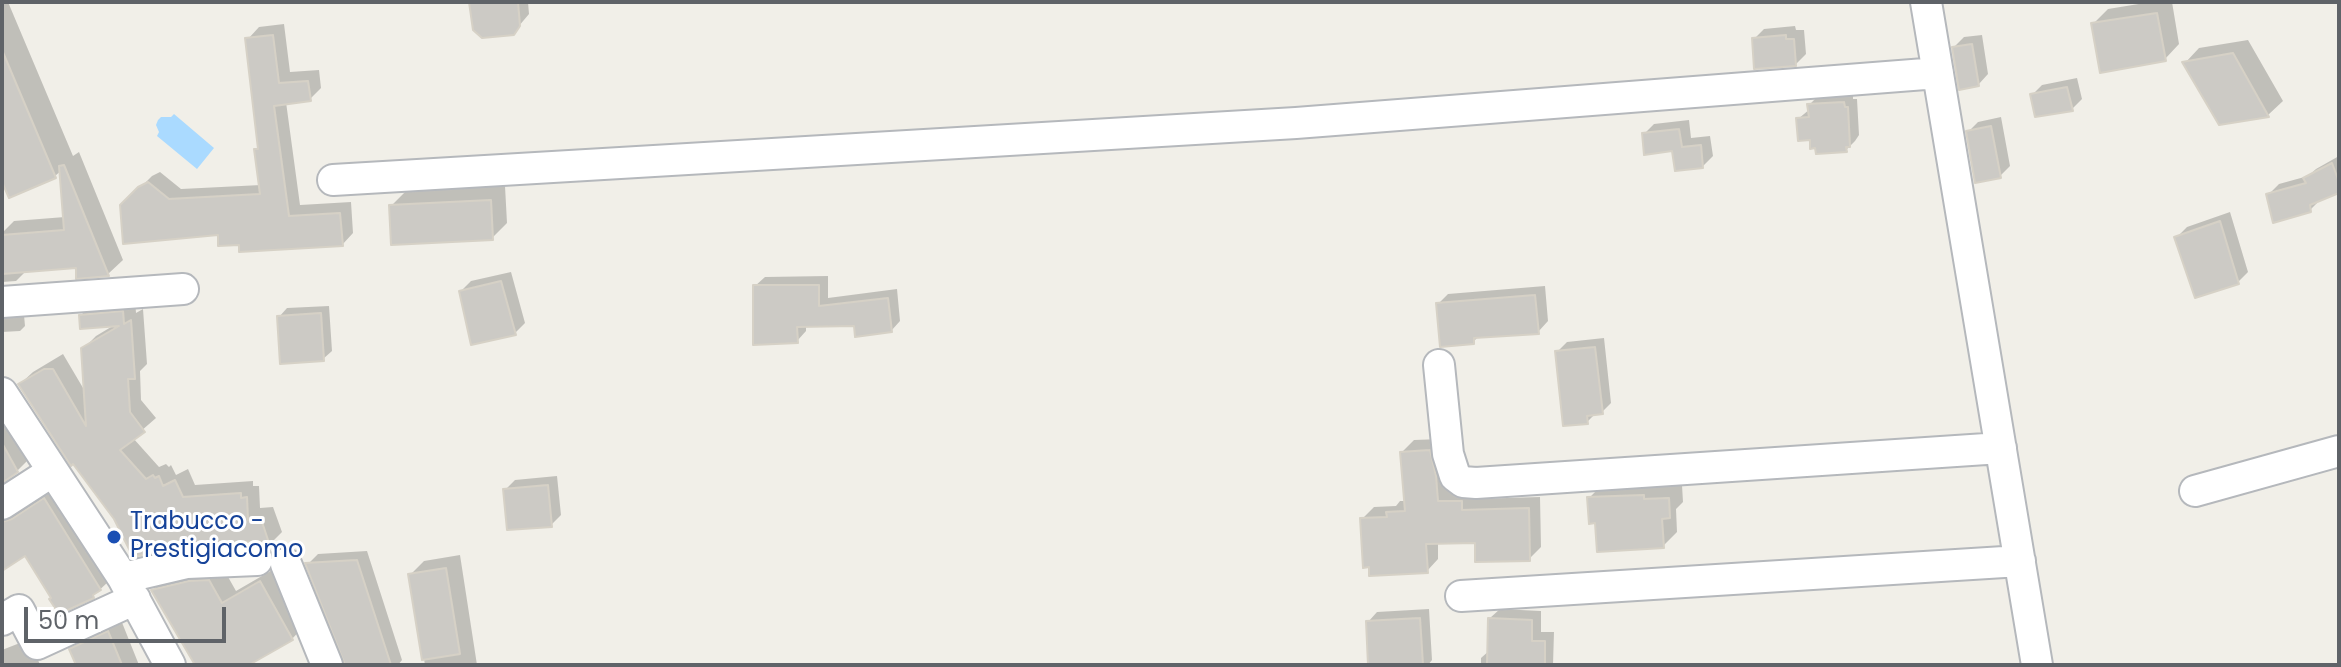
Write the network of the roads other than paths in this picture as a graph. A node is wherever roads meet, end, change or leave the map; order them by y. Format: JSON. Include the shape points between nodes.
{"nodes":[{"id":1,"x":1926,"y":2,"type":"edge"},
{"id":2,"x":1938,"y":73,"type":"junction"},
{"id":3,"x":333,"y":180,"type":"dead end"},
{"id":4,"x":183,"y":289,"type":"dead end"},
{"id":5,"x":2,"y":302,"type":"edge"},
{"id":6,"x":1439,"y":365,"type":"dead end"},
{"id":7,"x":2,"y":393,"type":"edge"},
{"id":8,"x":2001,"y":448,"type":"junction"},
{"id":9,"x":2339,"y":451,"type":"edge"},
{"id":10,"x":53,"y":471,"type":"junction"},
{"id":11,"x":2195,"y":491,"type":"dead end"},
{"id":12,"x":2,"y":504,"type":"edge"},
{"id":13,"x":2020,"y":561,"type":"junction"},
{"id":14,"x":129,"y":589,"type":"junction"},
{"id":15,"x":1461,"y":596,"type":"dead end"},
{"id":16,"x":2,"y":620,"type":"edge"},
{"id":17,"x":316,"y":662,"type":"edge"},
{"id":18,"x":170,"y":665,"type":"edge"},
{"id":19,"x":2037,"y":665,"type":"edge"}],
"edges":[{"from":1,"to":2,"type":"street"},
{"from":2,"to":3,"type":"street","via":[[1296,123]]},
{"from":2,"to":8,"type":"street"},
{"from":4,"to":5,"type":"street"},
{"from":6,"to":8,"type":"street","via":[[1448,454],[1455,476],[1463,482]]},
{"from":7,"to":10,"type":"street"},
{"from":8,"to":13,"type":"street"},
{"from":9,"to":11,"type":"street"},
{"from":10,"to":12,"type":"street"},
{"from":10,"to":14,"type":"street"},
{"from":13,"to":15,"type":"street"},
{"from":13,"to":19,"type":"street"},
{"from":14,"to":16,"type":"street","via":[[37,644],[19,610]]},
{"from":14,"to":17,"type":"street","via":[[187,563],[272,562]]},
{"from":14,"to":18,"type":"street"}]}
